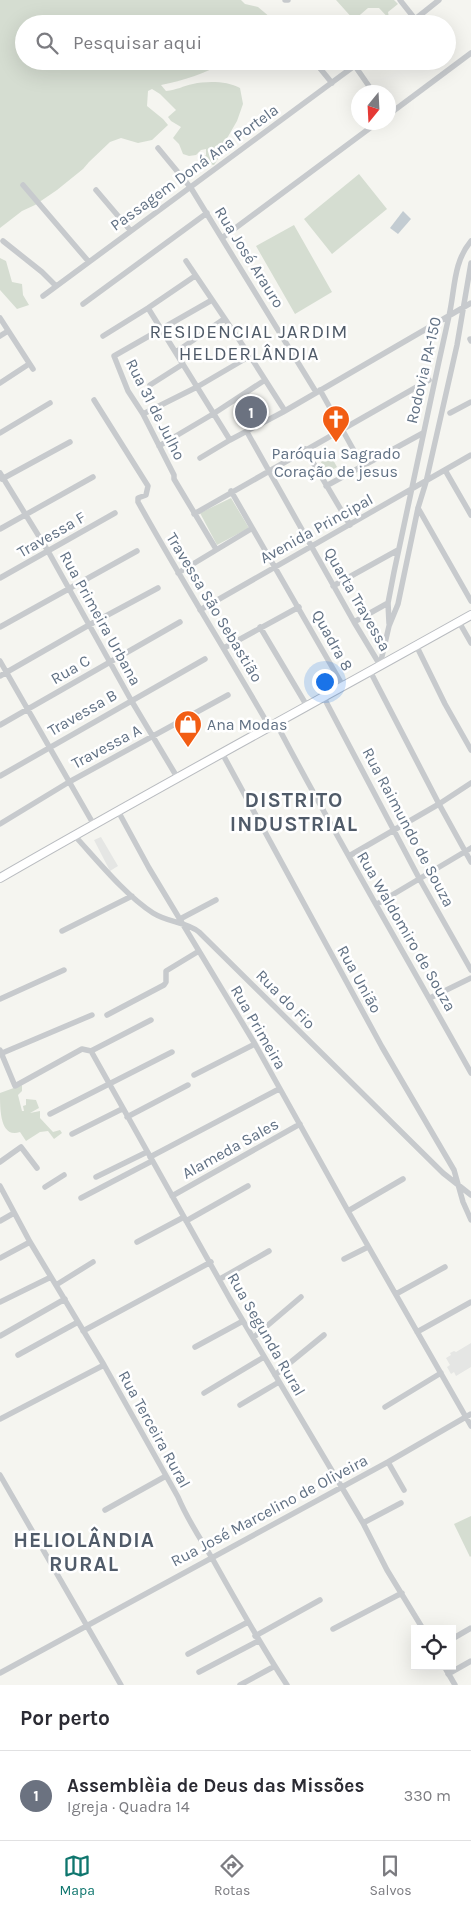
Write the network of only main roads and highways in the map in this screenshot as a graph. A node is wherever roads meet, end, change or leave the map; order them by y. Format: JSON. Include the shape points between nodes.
{"nodes":[{"id":1,"x":471,"y":616,"type":"edge"},
{"id":2,"x":0,"y":878,"type":"edge"}],
"edges":[{"from":1,"to":2,"type":"main road"}]}
